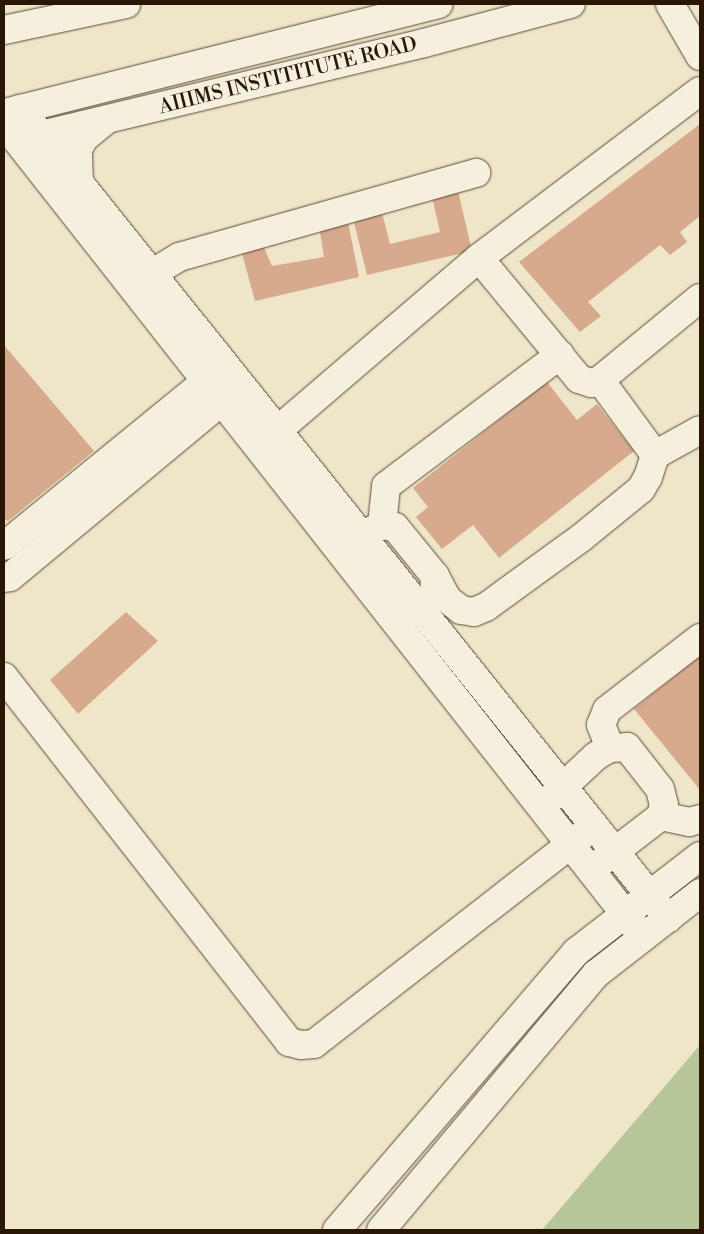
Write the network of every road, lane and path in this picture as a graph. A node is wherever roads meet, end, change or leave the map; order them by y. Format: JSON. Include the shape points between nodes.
{"nodes":[{"id":1,"x":126,"y":4,"type":"edge"},
{"id":2,"x":438,"y":4,"type":"edge"},
{"id":3,"x":571,"y":4,"type":"edge"},
{"id":4,"x":670,"y":4,"type":"edge"},
{"id":5,"x":4,"y":30,"type":"edge"},
{"id":6,"x":700,"y":56,"type":"edge"},
{"id":7,"x":700,"y":91,"type":"edge"},
{"id":8,"x":106,"y":120,"type":"junction"},
{"id":9,"x":15,"y":128,"type":"edge"},
{"id":10,"x":476,"y":173,"type":"dead end"},
{"id":11,"x":79,"y":184,"type":"junction"},
{"id":12,"x":479,"y":258,"type":"junction"},
{"id":13,"x":151,"y":274,"type":"junction"},
{"id":14,"x":700,"y":298,"type":"edge"},
{"id":15,"x":560,"y":355,"type":"junction"},
{"id":16,"x":600,"y":380,"type":"junction"},
{"id":17,"x":223,"y":383,"type":"junction"},
{"id":18,"x":277,"y":430,"type":"junction"},
{"id":19,"x":700,"y":430,"type":"edge"},
{"id":20,"x":257,"y":448,"type":"junction"},
{"id":21,"x":655,"y":454,"type":"junction"},
{"id":22,"x":362,"y":539,"type":"junction"},
{"id":23,"x":4,"y":546,"type":"edge"},
{"id":24,"x":435,"y":576,"type":"junction"},
{"id":25,"x":4,"y":578,"type":"edge"},
{"id":26,"x":419,"y":611,"type":"junction"},
{"id":27,"x":398,"y":627,"type":"junction"},
{"id":28,"x":700,"y":638,"type":"edge"},
{"id":29,"x":4,"y":677,"type":"edge"},
{"id":30,"x":610,"y":748,"type":"junction"},
{"id":31,"x":562,"y":788,"type":"junction"},
{"id":32,"x":541,"y":807,"type":"junction"},
{"id":33,"x":660,"y":816,"type":"junction"},
{"id":34,"x":700,"y":819,"type":"edge"},
{"id":35,"x":593,"y":826,"type":"junction"},
{"id":36,"x":571,"y":844,"type":"junction"},
{"id":37,"x":614,"y":853,"type":"junction"},
{"id":38,"x":700,"y":856,"type":"edge"},
{"id":39,"x":591,"y":870,"type":"junction"},
{"id":40,"x":700,"y":893,"type":"edge"},
{"id":41,"x":648,"y":896,"type":"junction"},
{"id":42,"x":625,"y":914,"type":"junction"},
{"id":43,"x":668,"y":918,"type":"junction"},
{"id":44,"x":643,"y":937,"type":"junction"},
{"id":45,"x":337,"y":1230,"type":"edge"},
{"id":46,"x":381,"y":1230,"type":"edge"}],
"edges":[{"from":1,"to":5,"type":"street"},
{"from":2,"to":9,"type":"street","name":"AIIIMS INSTITITUTE ROAD"},
{"from":3,"to":8,"type":"street","name":"AIIIMS INSTITITUTE ROAD"},
{"from":4,"to":6,"type":"street"},
{"from":7,"to":12,"type":"street"},
{"from":8,"to":9,"type":"street","name":"AIIIMS INSTITITUTE ROAD"},
{"from":8,"to":11,"type":"street","via":[[84,138],[78,149]]},
{"from":9,"to":11,"type":"street"},
{"from":9,"to":17,"type":"street"},
{"from":10,"to":13,"type":"street","via":[[179,257]]},
{"from":11,"to":13,"type":"street"},
{"from":12,"to":15,"type":"street"},
{"from":12,"to":18,"type":"street"},
{"from":13,"to":17,"type":"street"},
{"from":14,"to":16,"type":"street"},
{"from":15,"to":16,"type":"street","via":[[579,379],[591,383]]},
{"from":15,"to":22,"type":"street","via":[[386,486]]},
{"from":16,"to":21,"type":"street"},
{"from":17,"to":18,"type":"street"},
{"from":17,"to":20,"type":"street"},
{"from":17,"to":23,"type":"street"},
{"from":17,"to":25,"type":"street","via":[[10,577]]},
{"from":18,"to":20,"type":"street"},
{"from":18,"to":22,"type":"street"},
{"from":19,"to":21,"type":"street"},
{"from":20,"to":22,"type":"street"},
{"from":21,"to":24,"type":"street","via":[[641,489],[581,538],[486,607],[474,612],[461,610],[447,599]]},
{"from":22,"to":24,"type":"street","via":[[395,527]]},
{"from":22,"to":26,"type":"street"},
{"from":22,"to":27,"type":"street"},
{"from":24,"to":26,"type":"street","via":[[433,598]]},
{"from":26,"to":27,"type":"street"},
{"from":26,"to":31,"type":"street"},
{"from":27,"to":32,"type":"street"},
{"from":28,"to":30,"type":"street","via":[[607,710],[601,726]]},
{"from":29,"to":36,"type":"street","via":[[289,1042],[314,1044]]},
{"from":30,"to":31,"type":"street"},
{"from":30,"to":33,"type":"street","via":[[627,747],[660,789],[664,805]]},
{"from":31,"to":32,"type":"street"},
{"from":31,"to":35,"type":"street"},
{"from":32,"to":36,"type":"street"},
{"from":33,"to":34,"type":"street","via":[[689,822]]},
{"from":33,"to":37,"type":"street"},
{"from":35,"to":36,"type":"street"},
{"from":35,"to":37,"type":"street"},
{"from":36,"to":39,"type":"street"},
{"from":37,"to":39,"type":"street"},
{"from":37,"to":41,"type":"street"},
{"from":38,"to":41,"type":"street"},
{"from":39,"to":42,"type":"street"},
{"from":40,"to":43,"type":"street"},
{"from":41,"to":42,"type":"street"},
{"from":41,"to":43,"type":"street"},
{"from":42,"to":44,"type":"street"},
{"from":42,"to":45,"type":"street","via":[[576,952]]},
{"from":43,"to":44,"type":"street"},
{"from":44,"to":46,"type":"street","via":[[596,974]]}]}
